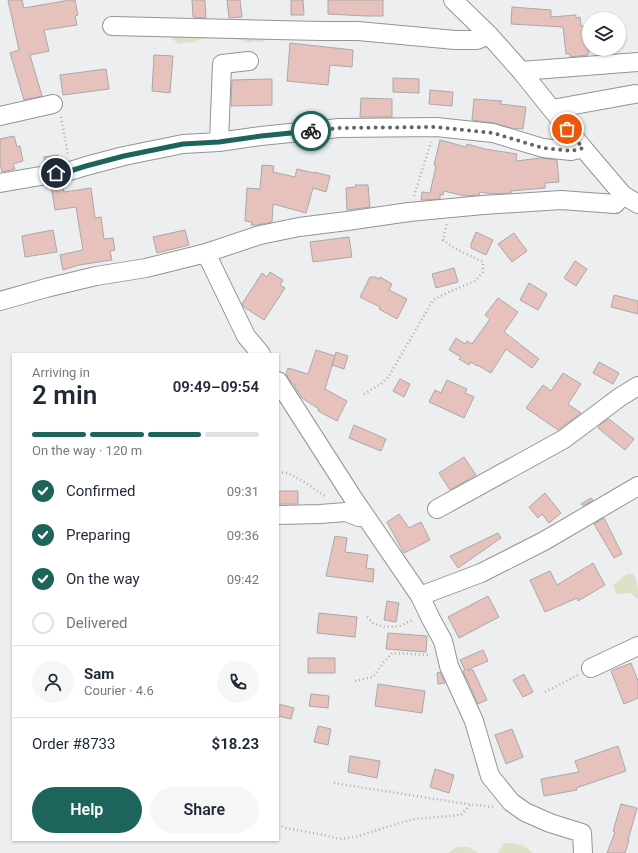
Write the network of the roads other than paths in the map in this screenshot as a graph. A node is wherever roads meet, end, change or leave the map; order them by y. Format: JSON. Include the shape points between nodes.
{"nodes":[{"id":1,"x":454,"y":0,"type":"edge"},
{"id":2,"x":112,"y":26,"type":"dead end"},
{"id":3,"x":489,"y":35,"type":"junction"},
{"id":4,"x":249,"y":61,"type":"dead end"},
{"id":5,"x":638,"y":62,"type":"edge"},
{"id":6,"x":521,"y":71,"type":"junction"},
{"id":7,"x":635,"y":94,"type":"dead end"},
{"id":8,"x":53,"y":104,"type":"road end"},
{"id":9,"x":552,"y":109,"type":"junction"},
{"id":10,"x":0,"y":116,"type":"edge"},
{"id":11,"x":219,"y":142,"type":"junction"},
{"id":12,"x":583,"y":148,"type":"junction"},
{"id":13,"x":0,"y":184,"type":"edge"},
{"id":14,"x":630,"y":199,"type":"edge"},
{"id":15,"x":206,"y":253,"type":"junction"},
{"id":16,"x":0,"y":301,"type":"edge"},
{"id":17,"x":260,"y":353,"type":"edge"},
{"id":18,"x":279,"y":383,"type":"edge"},
{"id":19,"x":638,"y":386,"type":"edge"},
{"id":20,"x":638,"y":486,"type":"edge"},
{"id":21,"x":437,"y":509,"type":"dead end"},
{"id":22,"x":279,"y":515,"type":"edge"},
{"id":23,"x":365,"y":516,"type":"junction"},
{"id":24,"x":420,"y":596,"type":"junction"},
{"id":25,"x":638,"y":646,"type":"edge"},
{"id":26,"x":591,"y":668,"type":"road end"},
{"id":27,"x":583,"y":853,"type":"edge"}],
"edges":[{"from":1,"to":3,"type":"street"},
{"from":2,"to":3,"type":"street","via":[[358,31],[455,40],[477,40]]},
{"from":3,"to":6,"type":"street"},
{"from":4,"to":11,"type":"street","via":[[222,64]]},
{"from":5,"to":6,"type":"street"},
{"from":6,"to":9,"type":"street"},
{"from":7,"to":9,"type":"street"},
{"from":8,"to":10,"type":"street"},
{"from":9,"to":12,"type":"street"},
{"from":11,"to":12,"type":"street","via":[[339,128],[436,127],[493,133],[543,148],[571,151]]},
{"from":11,"to":13,"type":"street","via":[[183,144],[124,156],[70,171]]},
{"from":12,"to":14,"type":"street"},
{"from":14,"to":15,"type":"street","via":[[615,204],[561,200],[409,212],[299,227],[260,235]]},
{"from":15,"to":16,"type":"street","via":[[146,268],[96,276]]},
{"from":15,"to":17,"type":"street","via":[[246,336]]},
{"from":18,"to":23,"type":"street"},
{"from":19,"to":21,"type":"street","via":[[564,438]]},
{"from":20,"to":24,"type":"street","via":[[544,541],[481,573]]},
{"from":22,"to":23,"type":"street","via":[[346,512],[359,517]]},
{"from":23,"to":24,"type":"street"},
{"from":24,"to":27,"type":"street","via":[[443,641],[450,666],[474,721],[490,776],[511,802],[525,812],[582,833]]},
{"from":25,"to":26,"type":"street"}]}
